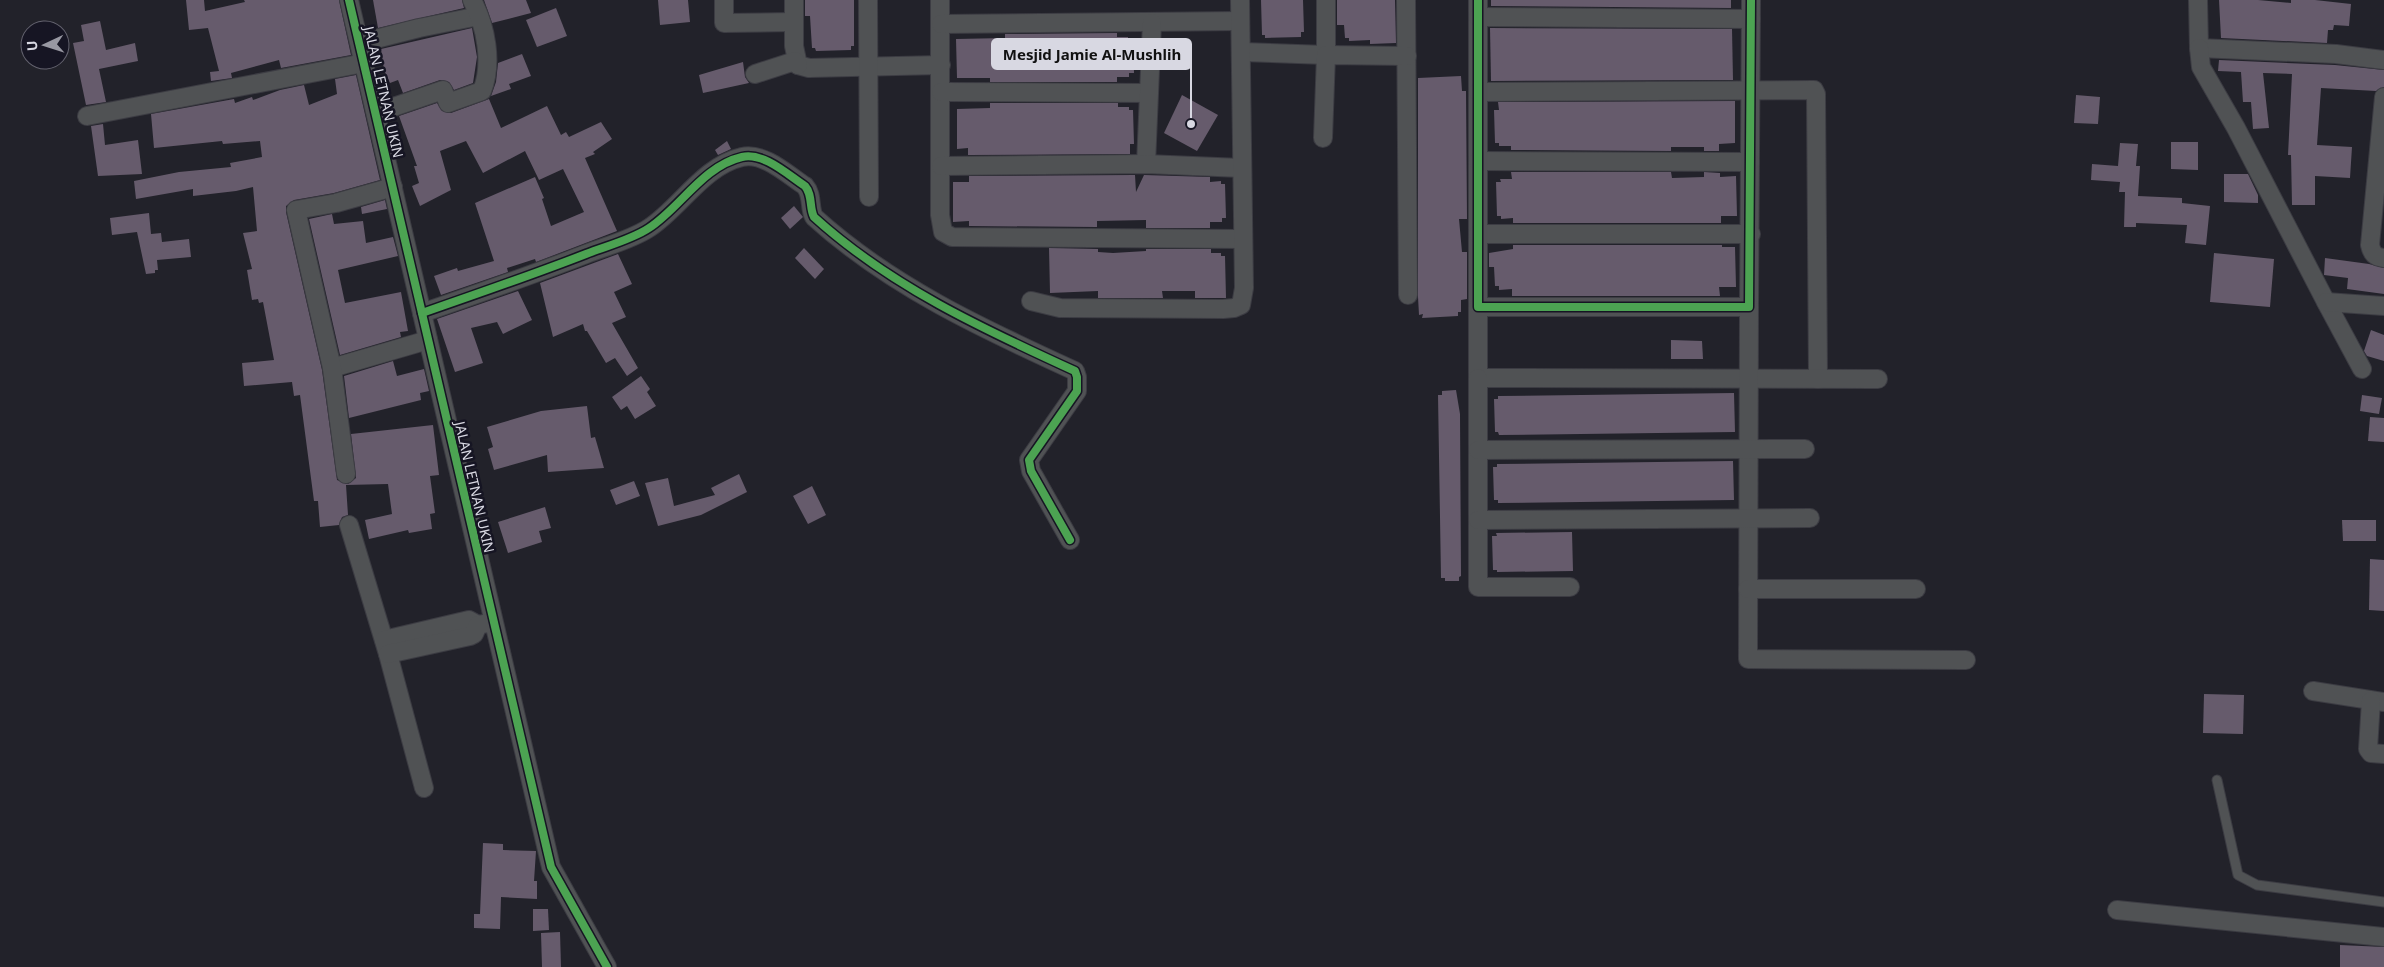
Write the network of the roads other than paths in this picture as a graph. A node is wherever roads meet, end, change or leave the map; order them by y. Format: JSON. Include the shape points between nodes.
{"nodes":[{"id":1,"x":349,"y":0,"type":"edge"},
{"id":2,"x":724,"y":0,"type":"edge"},
{"id":3,"x":794,"y":0,"type":"edge"},
{"id":4,"x":868,"y":0,"type":"edge"},
{"id":5,"x":940,"y":0,"type":"edge"},
{"id":6,"x":1240,"y":0,"type":"edge"},
{"id":7,"x":1326,"y":0,"type":"edge"},
{"id":8,"x":1406,"y":0,"type":"edge"},
{"id":9,"x":1750,"y":0,"type":"edge"},
{"id":10,"x":2198,"y":0,"type":"edge"},
{"id":11,"x":475,"y":8,"type":"edge"},
{"id":12,"x":1478,"y":9,"type":"edge"},
{"id":13,"x":1750,"y":19,"type":"junction"},
{"id":14,"x":1240,"y":21,"type":"junction"},
{"id":15,"x":794,"y":22,"type":"junction"},
{"id":16,"x":1152,"y":23,"type":"junction"},
{"id":17,"x":941,"y":24,"type":"junction"},
{"id":18,"x":360,"y":43,"type":"junction"},
{"id":19,"x":2199,"y":48,"type":"junction"},
{"id":20,"x":1242,"y":52,"type":"junction"},
{"id":21,"x":1326,"y":55,"type":"junction"},
{"id":22,"x":1407,"y":56,"type":"junction"},
{"id":23,"x":2384,"y":60,"type":"edge"},
{"id":24,"x":364,"y":63,"type":"junction"},
{"id":25,"x":798,"y":65,"type":"junction"},
{"id":26,"x":940,"y":65,"type":"junction"},
{"id":27,"x":868,"y":67,"type":"junction"},
{"id":28,"x":755,"y":74,"type":"dead end"},
{"id":29,"x":1750,"y":90,"type":"junction"},
{"id":30,"x":941,"y":92,"type":"junction"},
{"id":31,"x":1478,"y":92,"type":"junction"},
{"id":32,"x":1148,"y":93,"type":"junction"},
{"id":33,"x":2384,"y":97,"type":"edge"},
{"id":34,"x":376,"y":113,"type":"junction"},
{"id":35,"x":87,"y":116,"type":"dead end"},
{"id":36,"x":1323,"y":138,"type":"dead end"},
{"id":37,"x":1478,"y":162,"type":"junction"},
{"id":38,"x":1750,"y":162,"type":"junction"},
{"id":39,"x":1146,"y":164,"type":"junction"},
{"id":40,"x":941,"y":166,"type":"junction"},
{"id":41,"x":1241,"y":168,"type":"junction"},
{"id":42,"x":2380,"y":186,"type":"edge"},
{"id":43,"x":393,"y":187,"type":"junction"},
{"id":44,"x":869,"y":197,"type":"dead end"},
{"id":45,"x":1478,"y":234,"type":"junction"},
{"id":46,"x":1750,"y":234,"type":"junction"},
{"id":47,"x":1242,"y":239,"type":"junction"},
{"id":48,"x":2384,"y":258,"type":"edge"},
{"id":49,"x":1408,"y":295,"type":"dead end"},
{"id":50,"x":1030,"y":301,"type":"dead end"},
{"id":51,"x":2326,"y":302,"type":"junction"},
{"id":52,"x":2384,"y":306,"type":"edge"},
{"id":53,"x":1478,"y":307,"type":"junction"},
{"id":54,"x":1749,"y":307,"type":"junction"},
{"id":55,"x":422,"y":314,"type":"junction"},
{"id":56,"x":428,"y":340,"type":"junction"},
{"id":57,"x":332,"y":368,"type":"junction"},
{"id":58,"x":2362,"y":368,"type":"dead end"},
{"id":59,"x":1478,"y":378,"type":"junction"},
{"id":60,"x":1818,"y":378,"type":"junction"},
{"id":61,"x":1749,"y":379,"type":"junction"},
{"id":62,"x":1878,"y":379,"type":"dead end"},
{"id":63,"x":1749,"y":449,"type":"junction"},
{"id":64,"x":1805,"y":449,"type":"dead end"},
{"id":65,"x":1478,"y":450,"type":"junction"},
{"id":66,"x":346,"y":474,"type":"dead end"},
{"id":67,"x":1748,"y":517,"type":"junction"},
{"id":68,"x":1810,"y":518,"type":"dead end"},
{"id":69,"x":1478,"y":520,"type":"junction"},
{"id":70,"x":349,"y":525,"type":"dead end"},
{"id":71,"x":1070,"y":540,"type":"dead end"},
{"id":72,"x":1570,"y":587,"type":"dead end"},
{"id":73,"x":1748,"y":589,"type":"junction"},
{"id":74,"x":1916,"y":589,"type":"dead end"},
{"id":75,"x":486,"y":623,"type":"junction"},
{"id":76,"x":386,"y":647,"type":"junction"},
{"id":77,"x":1966,"y":660,"type":"dead end"},
{"id":78,"x":2313,"y":691,"type":"dead end"},
{"id":79,"x":2378,"y":702,"type":"edge"},
{"id":80,"x":2384,"y":754,"type":"edge"},
{"id":81,"x":2217,"y":780,"type":"dead end"},
{"id":82,"x":424,"y":788,"type":"dead end"},
{"id":83,"x":2384,"y":902,"type":"edge"},
{"id":84,"x":2117,"y":910,"type":"dead end"},
{"id":85,"x":2384,"y":937,"type":"edge"},
{"id":86,"x":607,"y":967,"type":"edge"}],
"edges":[{"from":1,"to":18,"type":"street","name":"JALAN LETNAN UKIN"},
{"from":2,"to":15,"type":"street","via":[[724,23]]},
{"from":3,"to":15,"type":"street"},
{"from":4,"to":27,"type":"street"},
{"from":5,"to":17,"type":"street"},
{"from":6,"to":14,"type":"street"},
{"from":7,"to":21,"type":"street"},
{"from":8,"to":22,"type":"street"},
{"from":9,"to":13,"type":"street"},
{"from":10,"to":19,"type":"street"},
{"from":11,"to":18,"type":"street","via":[[419,28]]},
{"from":11,"to":34,"type":"street","via":[[486,38],[486,80],[482,92],[448,103],[443,90]]},
{"from":12,"to":13,"type":"street"},
{"from":12,"to":31,"type":"street"},
{"from":13,"to":29,"type":"street"},
{"from":14,"to":16,"type":"street"},
{"from":14,"to":20,"type":"street"},
{"from":15,"to":25,"type":"street"},
{"from":16,"to":17,"type":"street"},
{"from":16,"to":32,"type":"street"},
{"from":17,"to":26,"type":"street"},
{"from":18,"to":24,"type":"street","name":"JALAN LETNAN UKIN"},
{"from":19,"to":23,"type":"street","via":[[2336,54]]},
{"from":19,"to":51,"type":"street","via":[[2201,67]]},
{"from":20,"to":21,"type":"street"},
{"from":20,"to":41,"type":"street"},
{"from":21,"to":22,"type":"street"},
{"from":21,"to":36,"type":"street"},
{"from":22,"to":49,"type":"street"},
{"from":24,"to":34,"type":"street","name":"JALAN LETNAN UKIN"},
{"from":24,"to":35,"type":"street"},
{"from":25,"to":27,"type":"street","via":[[809,68]]},
{"from":25,"to":28,"type":"street","via":[[795,61]]},
{"from":26,"to":27,"type":"street"},
{"from":26,"to":30,"type":"street"},
{"from":27,"to":44,"type":"street"},
{"from":29,"to":31,"type":"street"},
{"from":29,"to":38,"type":"street"},
{"from":29,"to":60,"type":"street","via":[[1809,89],[1816,94]]},
{"from":30,"to":32,"type":"street"},
{"from":30,"to":40,"type":"street"},
{"from":31,"to":37,"type":"street"},
{"from":32,"to":39,"type":"street"},
{"from":33,"to":42,"type":"street"},
{"from":34,"to":43,"type":"street","name":"JALAN LETNAN UKIN"},
{"from":37,"to":38,"type":"street"},
{"from":37,"to":45,"type":"street"},
{"from":38,"to":46,"type":"street"},
{"from":39,"to":40,"type":"street"},
{"from":39,"to":41,"type":"street"},
{"from":40,"to":47,"type":"street","via":[[941,225],[943,232],[952,237]]},
{"from":41,"to":47,"type":"street"},
{"from":42,"to":48,"type":"street","via":[[2370,245],[2371,252]]},
{"from":43,"to":55,"type":"street","name":"JALAN LETNAN UKIN"},
{"from":43,"to":57,"type":"street","via":[[296,210]]},
{"from":45,"to":46,"type":"street"},
{"from":45,"to":53,"type":"street"},
{"from":46,"to":54,"type":"street"},
{"from":47,"to":50,"type":"street","via":[[1243,297],[1241,305],[1234,308],[1060,308]]},
{"from":51,"to":52,"type":"street"},
{"from":51,"to":58,"type":"street"},
{"from":53,"to":54,"type":"street"},
{"from":53,"to":59,"type":"street"},
{"from":54,"to":61,"type":"street"},
{"from":55,"to":56,"type":"street","name":"JALAN LETNAN UKIN"},
{"from":55,"to":71,"type":"street","via":[[649,228],[718,168],[741,157],[761,159],[808,189],[814,217],[844,244],[899,281],[980,328],[1075,372],[1077,391],[1029,460],[1031,471]]},
{"from":56,"to":57,"type":"street"},
{"from":56,"to":75,"type":"street","name":"JALAN LETNAN UKIN"},
{"from":57,"to":66,"type":"street"},
{"from":59,"to":61,"type":"street"},
{"from":59,"to":65,"type":"street"},
{"from":60,"to":61,"type":"street"},
{"from":60,"to":62,"type":"street"},
{"from":61,"to":63,"type":"street"},
{"from":63,"to":64,"type":"street"},
{"from":63,"to":65,"type":"street"},
{"from":63,"to":67,"type":"street"},
{"from":65,"to":69,"type":"street"},
{"from":67,"to":68,"type":"street"},
{"from":67,"to":69,"type":"street"},
{"from":67,"to":73,"type":"street"},
{"from":69,"to":72,"type":"street","via":[[1478,587]]},
{"from":70,"to":76,"type":"street"},
{"from":73,"to":74,"type":"street"},
{"from":73,"to":77,"type":"street","via":[[1748,658]]},
{"from":75,"to":76,"type":"street","via":[[470,636]]},
{"from":75,"to":86,"type":"street","name":"JALAN LETNAN UKIN","via":[[551,868]]},
{"from":76,"to":82,"type":"street"},
{"from":78,"to":79,"type":"street"},
{"from":79,"to":80,"type":"street","via":[[2368,749],[2371,753]]},
{"from":81,"to":83,"type":"lane","via":[[2238,875],[2257,885]]},
{"from":84,"to":85,"type":"street"}]}
